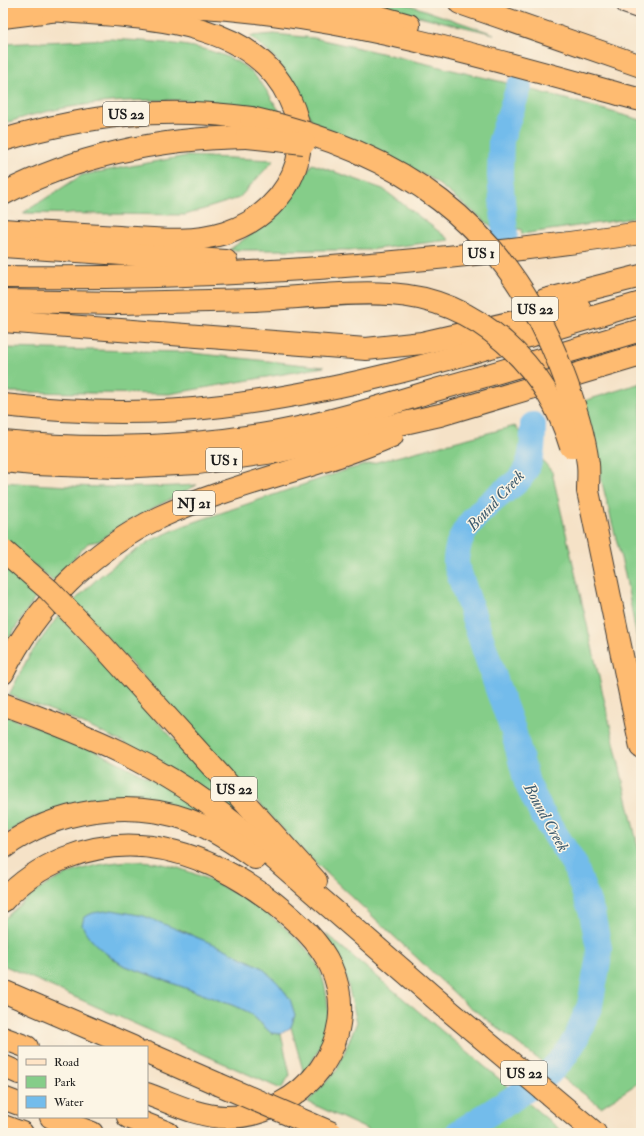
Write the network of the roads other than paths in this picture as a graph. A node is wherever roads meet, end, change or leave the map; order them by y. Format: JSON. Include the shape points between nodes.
{"nodes":[{"id":1,"x":314,"y":3,"type":"edge"},
{"id":2,"x":460,"y":3,"type":"edge"},
{"id":3,"x":628,"y":3,"type":"edge"},
{"id":4,"x":641,"y":8,"type":"edge"},
{"id":5,"x":52,"y":10,"type":"junction"},
{"id":6,"x":3,"y":17,"type":"edge"},
{"id":7,"x":641,"y":66,"type":"edge"},
{"id":8,"x":632,"y":98,"type":"edge"},
{"id":9,"x":249,"y":128,"type":"junction"},
{"id":10,"x":3,"y":140,"type":"edge"},
{"id":11,"x":3,"y":194,"type":"edge"},
{"id":12,"x":3,"y":230,"type":"edge"},
{"id":13,"x":641,"y":233,"type":"edge"},
{"id":14,"x":3,"y":246,"type":"edge"},
{"id":15,"x":321,"y":267,"type":"junction"},
{"id":16,"x":641,"y":276,"type":"edge"},
{"id":17,"x":3,"y":277,"type":"edge"},
{"id":18,"x":641,"y":293,"type":"edge"},
{"id":19,"x":3,"y":301,"type":"edge"},
{"id":20,"x":641,"y":303,"type":"edge"},
{"id":21,"x":3,"y":321,"type":"edge"},
{"id":22,"x":54,"y":323,"type":"junction"},
{"id":23,"x":3,"y":326,"type":"edge"},
{"id":24,"x":641,"y":330,"type":"edge"},
{"id":25,"x":216,"y":336,"type":"junction"},
{"id":26,"x":641,"y":355,"type":"edge"},
{"id":27,"x":3,"y":405,"type":"edge"},
{"id":28,"x":440,"y":415,"type":"junction"},
{"id":29,"x":3,"y":442,"type":"edge"},
{"id":30,"x":3,"y":461,"type":"edge"},
{"id":31,"x":588,"y":491,"type":"junction"},
{"id":32,"x":3,"y":551,"type":"edge"},
{"id":33,"x":3,"y":673,"type":"edge"},
{"id":34,"x":3,"y":704,"type":"edge"},
{"id":35,"x":641,"y":747,"type":"edge"},
{"id":36,"x":3,"y":848,"type":"edge"},
{"id":37,"x":298,"y":879,"type":"junction"},
{"id":38,"x":3,"y":901,"type":"edge"},
{"id":39,"x":364,"y":938,"type":"junction"},
{"id":40,"x":3,"y":991,"type":"edge"},
{"id":41,"x":3,"y":1038,"type":"edge"},
{"id":42,"x":24,"y":1046,"type":"edge"},
{"id":43,"x":132,"y":1046,"type":"edge"},
{"id":44,"x":148,"y":1053,"type":"edge"},
{"id":45,"x":3,"y":1066,"type":"edge"},
{"id":46,"x":18,"y":1073,"type":"edge"},
{"id":47,"x":148,"y":1094,"type":"edge"},
{"id":48,"x":3,"y":1098,"type":"edge"},
{"id":49,"x":18,"y":1104,"type":"edge"},
{"id":50,"x":54,"y":1118,"type":"edge"},
{"id":51,"x":130,"y":1118,"type":"edge"},
{"id":52,"x":3,"y":1126,"type":"edge"},
{"id":53,"x":22,"y":1133,"type":"edge"},
{"id":54,"x":92,"y":1133,"type":"edge"},
{"id":55,"x":168,"y":1133,"type":"edge"},
{"id":56,"x":332,"y":1133,"type":"edge"},
{"id":57,"x":595,"y":1133,"type":"edge"}],
"edges":[{"from":1,"to":8,"type":"highway","via":[[394,21],[591,79]]},
{"from":2,"to":7,"type":"highway"},
{"from":3,"to":4,"type":"street"},
{"from":5,"to":6,"type":"highway"},
{"from":5,"to":8,"type":"highway","via":[[158,6],[292,17],[424,43]]},
{"from":5,"to":12,"type":"highway","via":[[183,25],[220,35],[241,45],[267,66],[287,92],[300,129],[298,156],[288,184],[269,209],[245,225],[213,237],[168,240]]},
{"from":9,"to":10,"type":"highway","number":"US 22","via":[[193,112],[125,114],[62,124]]},
{"from":9,"to":11,"type":"highway","via":[[204,138],[145,146],[86,161],[49,173]]},
{"from":9,"to":31,"type":"highway","number":"US 22","bridge":true,"via":[[362,159],[402,175],[436,197],[471,227],[502,260],[529,299],[549,339],[572,400],[588,464]]},
{"from":13,"to":15,"type":"highway","number":"US 1","via":[[427,259]]},
{"from":14,"to":15,"type":"highway"},
{"from":15,"to":17,"type":"highway","number":"US 1","via":[[150,276]]},
{"from":16,"to":25,"type":"highway","via":[[410,332],[365,338],[317,339]]},
{"from":18,"to":25,"type":"highway","via":[[422,343],[391,347],[349,349]]},
{"from":19,"to":31,"type":"highway","bridge":true,"via":[[125,303],[389,294],[412,296],[434,302],[467,315],[486,327],[507,344],[535,375],[557,410],[567,434],[576,469]]},
{"from":20,"to":27,"type":"highway","via":[[402,371],[272,399],[220,407],[140,412]]},
{"from":21,"to":22,"type":"highway"},
{"from":22,"to":23,"type":"highway"},
{"from":22,"to":25,"type":"highway"},
{"from":24,"to":29,"type":"highway","via":[[360,412],[277,432],[196,443],[117,448]]},
{"from":26,"to":28,"type":"highway","number":"US 1"},
{"from":28,"to":30,"type":"highway","number":"US 1","via":[[280,451],[198,463],[117,467]]},
{"from":28,"to":33,"type":"highway","number":"NJ 21","via":[[364,448],[198,502],[160,517],[136,531],[100,556],[59,593],[30,628]]},
{"from":31,"to":35,"type":"highway","number":"US 22"},
{"from":32,"to":39,"type":"highway","number":"US 22","bridge":true,"via":[[49,590],[101,644],[295,856]]},
{"from":34,"to":37,"type":"highway","via":[[73,730],[161,772],[231,821]]},
{"from":36,"to":37,"type":"highway","via":[[37,828],[64,818],[107,810],[145,810],[179,817],[211,829],[278,876]]},
{"from":37,"to":39,"type":"highway"},
{"from":38,"to":47,"type":"highway","via":[[38,872],[74,855],[119,845],[151,847],[195,858],[238,880],[288,915],[319,947],[334,975],[339,999],[338,1024],[331,1047],[320,1069],[296,1095],[262,1112],[225,1117],[201,1114]]},
{"from":39,"to":57,"type":"highway","number":"US 22"},
{"from":40,"to":43,"type":"highway"},
{"from":41,"to":42,"type":"highway"},
{"from":44,"to":56,"type":"highway","bridge":true},
{"from":45,"to":46,"type":"highway"},
{"from":48,"to":49,"type":"highway"},
{"from":50,"to":54,"type":"highway"},
{"from":51,"to":55,"type":"highway"},
{"from":52,"to":53,"type":"highway"}]}
